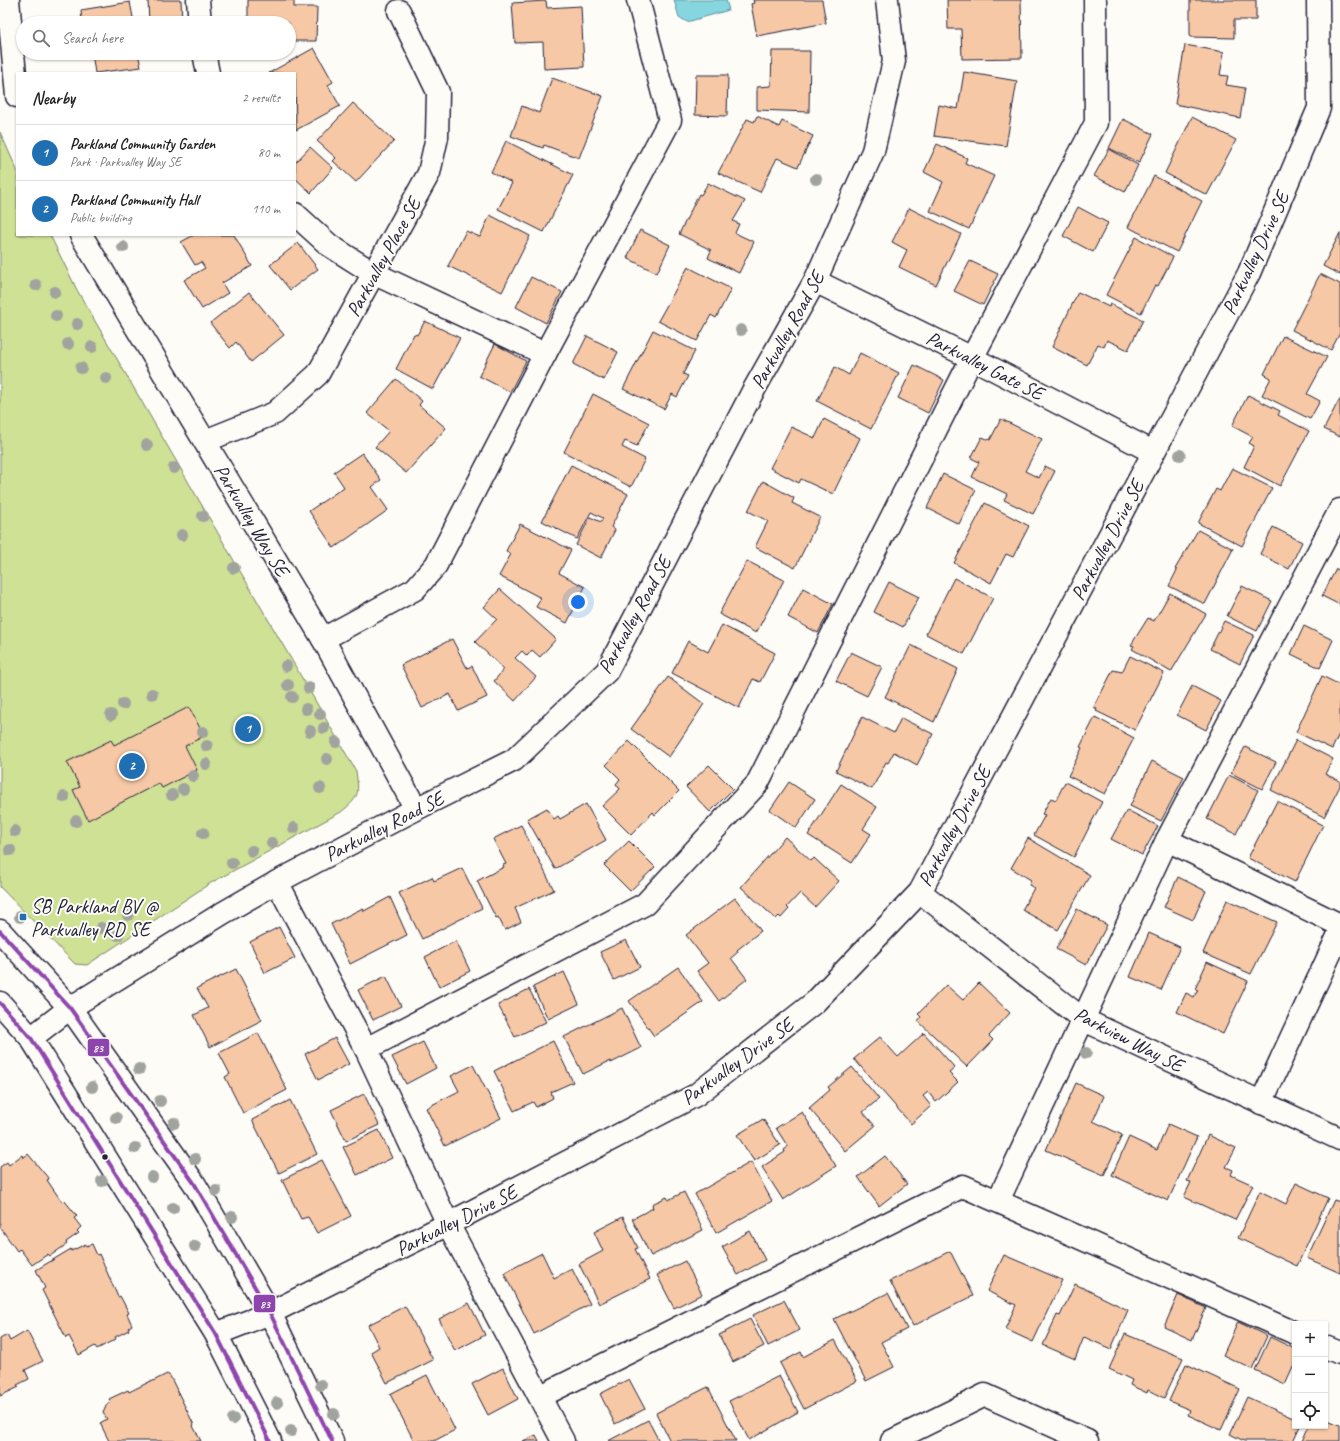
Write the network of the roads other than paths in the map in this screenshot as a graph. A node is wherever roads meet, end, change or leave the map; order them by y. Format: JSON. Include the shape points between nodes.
{"nodes":[{"id":1,"x":8,"y":0,"type":"edge"},
{"id":2,"x":198,"y":0,"type":"edge"},
{"id":3,"x":638,"y":0,"type":"edge"},
{"id":4,"x":887,"y":0,"type":"edge"},
{"id":5,"x":1095,"y":0,"type":"edge"},
{"id":6,"x":1318,"y":0,"type":"edge"},
{"id":7,"x":399,"y":11,"type":"dead end"},
{"id":8,"x":199,"y":16,"type":"edge"},
{"id":9,"x":205,"y":60,"type":"edge"},
{"id":10,"x":208,"y":72,"type":"edge"},
{"id":11,"x":16,"y":85,"type":"edge"},
{"id":12,"x":296,"y":215,"type":"edge"},
{"id":13,"x":82,"y":236,"type":"edge"},
{"id":14,"x":373,"y":273,"type":"junction"},
{"id":15,"x":815,"y":281,"type":"junction"},
{"id":16,"x":545,"y":354,"type":"junction"},
{"id":17,"x":972,"y":358,"type":"junction"},
{"id":18,"x":204,"y":441,"type":"junction"},
{"id":19,"x":1153,"y":452,"type":"junction"},
{"id":20,"x":1340,"y":510,"type":"edge"},
{"id":21,"x":323,"y":639,"type":"junction"},
{"id":22,"x":416,"y":809,"type":"junction"},
{"id":23,"x":1167,"y":840,"type":"junction"},
{"id":24,"x":277,"y":882,"type":"junction"},
{"id":25,"x":920,"y":892,"type":"junction"},
{"id":26,"x":1340,"y":925,"type":"edge"},
{"id":27,"x":0,"y":931,"type":"edge"},
{"id":28,"x":1340,"y":932,"type":"edge"},
{"id":29,"x":0,"y":1003,"type":"edge"},
{"id":30,"x":70,"y":1008,"type":"junction"},
{"id":31,"x":1084,"y":1020,"type":"junction"},
{"id":32,"x":31,"y":1038,"type":"junction"},
{"id":33,"x":366,"y":1049,"type":"junction"},
{"id":34,"x":1261,"y":1103,"type":"junction"},
{"id":35,"x":1340,"y":1140,"type":"edge"},
{"id":36,"x":998,"y":1201,"type":"junction"},
{"id":37,"x":448,"y":1224,"type":"junction"},
{"id":38,"x":270,"y":1313,"type":"junction"},
{"id":39,"x":1292,"y":1332,"type":"edge"},
{"id":40,"x":216,"y":1334,"type":"junction"},
{"id":41,"x":1328,"y":1347,"type":"edge"},
{"id":42,"x":1340,"y":1353,"type":"edge"},
{"id":43,"x":540,"y":1396,"type":"junction"},
{"id":44,"x":270,"y":1441,"type":"edge"},
{"id":45,"x":332,"y":1441,"type":"edge"},
{"id":46,"x":563,"y":1441,"type":"edge"},
{"id":47,"x":892,"y":1441,"type":"edge"},
{"id":48,"x":1087,"y":1441,"type":"edge"}],
"edges":[{"from":1,"to":11,"type":"street"},
{"from":2,"to":8,"type":"street"},
{"from":3,"to":16,"type":"street","via":[[670,120]]},
{"from":4,"to":15,"type":"street","name":"Parkvalley Road SE","via":[[894,61],[873,151]]},
{"from":5,"to":17,"type":"street","via":[[1096,123]]},
{"from":6,"to":19,"type":"street","name":"Parkvalley Drive SE","via":[[1320,108],[1249,273]]},
{"from":7,"to":14,"type":"street","name":"Parkvalley Place SE","via":[[438,92],[437,136],[429,173]]},
{"from":9,"to":10,"type":"street"},
{"from":12,"to":14,"type":"street","via":[[329,245]]},
{"from":13,"to":18,"type":"street","name":"Parkvalley Way SE"},
{"from":14,"to":16,"type":"street"},
{"from":14,"to":18,"type":"street","name":"Parkvalley Place SE","via":[[318,374],[275,413]]},
{"from":15,"to":17,"type":"street","name":"Parkvalley Gate SE"},
{"from":15,"to":22,"type":"street","name":"Parkvalley Road SE","via":[[752,393],[607,671],[514,760]]},
{"from":16,"to":21,"type":"street","via":[[436,565],[414,589]]},
{"from":17,"to":19,"type":"street","name":"Parkvalley Gate SE"},
{"from":17,"to":33,"type":"street","via":[[758,784],[646,904]]},
{"from":18,"to":21,"type":"street","name":"Parkvalley Way SE"},
{"from":19,"to":25,"type":"street","name":"Parkvalley Drive SE"},
{"from":20,"to":23,"type":"street"},
{"from":21,"to":22,"type":"street","name":"Parkvalley Way SE"},
{"from":22,"to":24,"type":"street","name":"Parkvalley Road SE"},
{"from":23,"to":26,"type":"street"},
{"from":23,"to":31,"type":"street"},
{"from":24,"to":30,"type":"street","name":"Parkvalley Road SE"},
{"from":24,"to":33,"type":"street"},
{"from":25,"to":31,"type":"street","name":"Parkview Way SE"},
{"from":25,"to":37,"type":"street","name":"Parkvalley Drive SE","via":[[815,1002],[696,1095]]},
{"from":27,"to":30,"type":"street"},
{"from":28,"to":34,"type":"street"},
{"from":29,"to":32,"type":"street"},
{"from":30,"to":32,"type":"street","name":"Parkvalley Road SE"},
{"from":30,"to":38,"type":"street","via":[[194,1183]]},
{"from":31,"to":34,"type":"street","name":"Parkview Way SE"},
{"from":31,"to":36,"type":"street"},
{"from":32,"to":40,"type":"street"},
{"from":33,"to":37,"type":"street"},
{"from":34,"to":35,"type":"street","name":"Parkview Way SE"},
{"from":36,"to":39,"type":"street"},
{"from":36,"to":43,"type":"street","via":[[963,1186]]},
{"from":37,"to":38,"type":"street","name":"Parkvalley Drive SE"},
{"from":37,"to":43,"type":"street"},
{"from":38,"to":40,"type":"street","name":"Parkvalley Drive SE"},
{"from":38,"to":45,"type":"street"},
{"from":40,"to":44,"type":"street"},
{"from":41,"to":42,"type":"street"},
{"from":43,"to":46,"type":"street"},
{"from":47,"to":48,"type":"street","via":[[984,1395]]}]}
